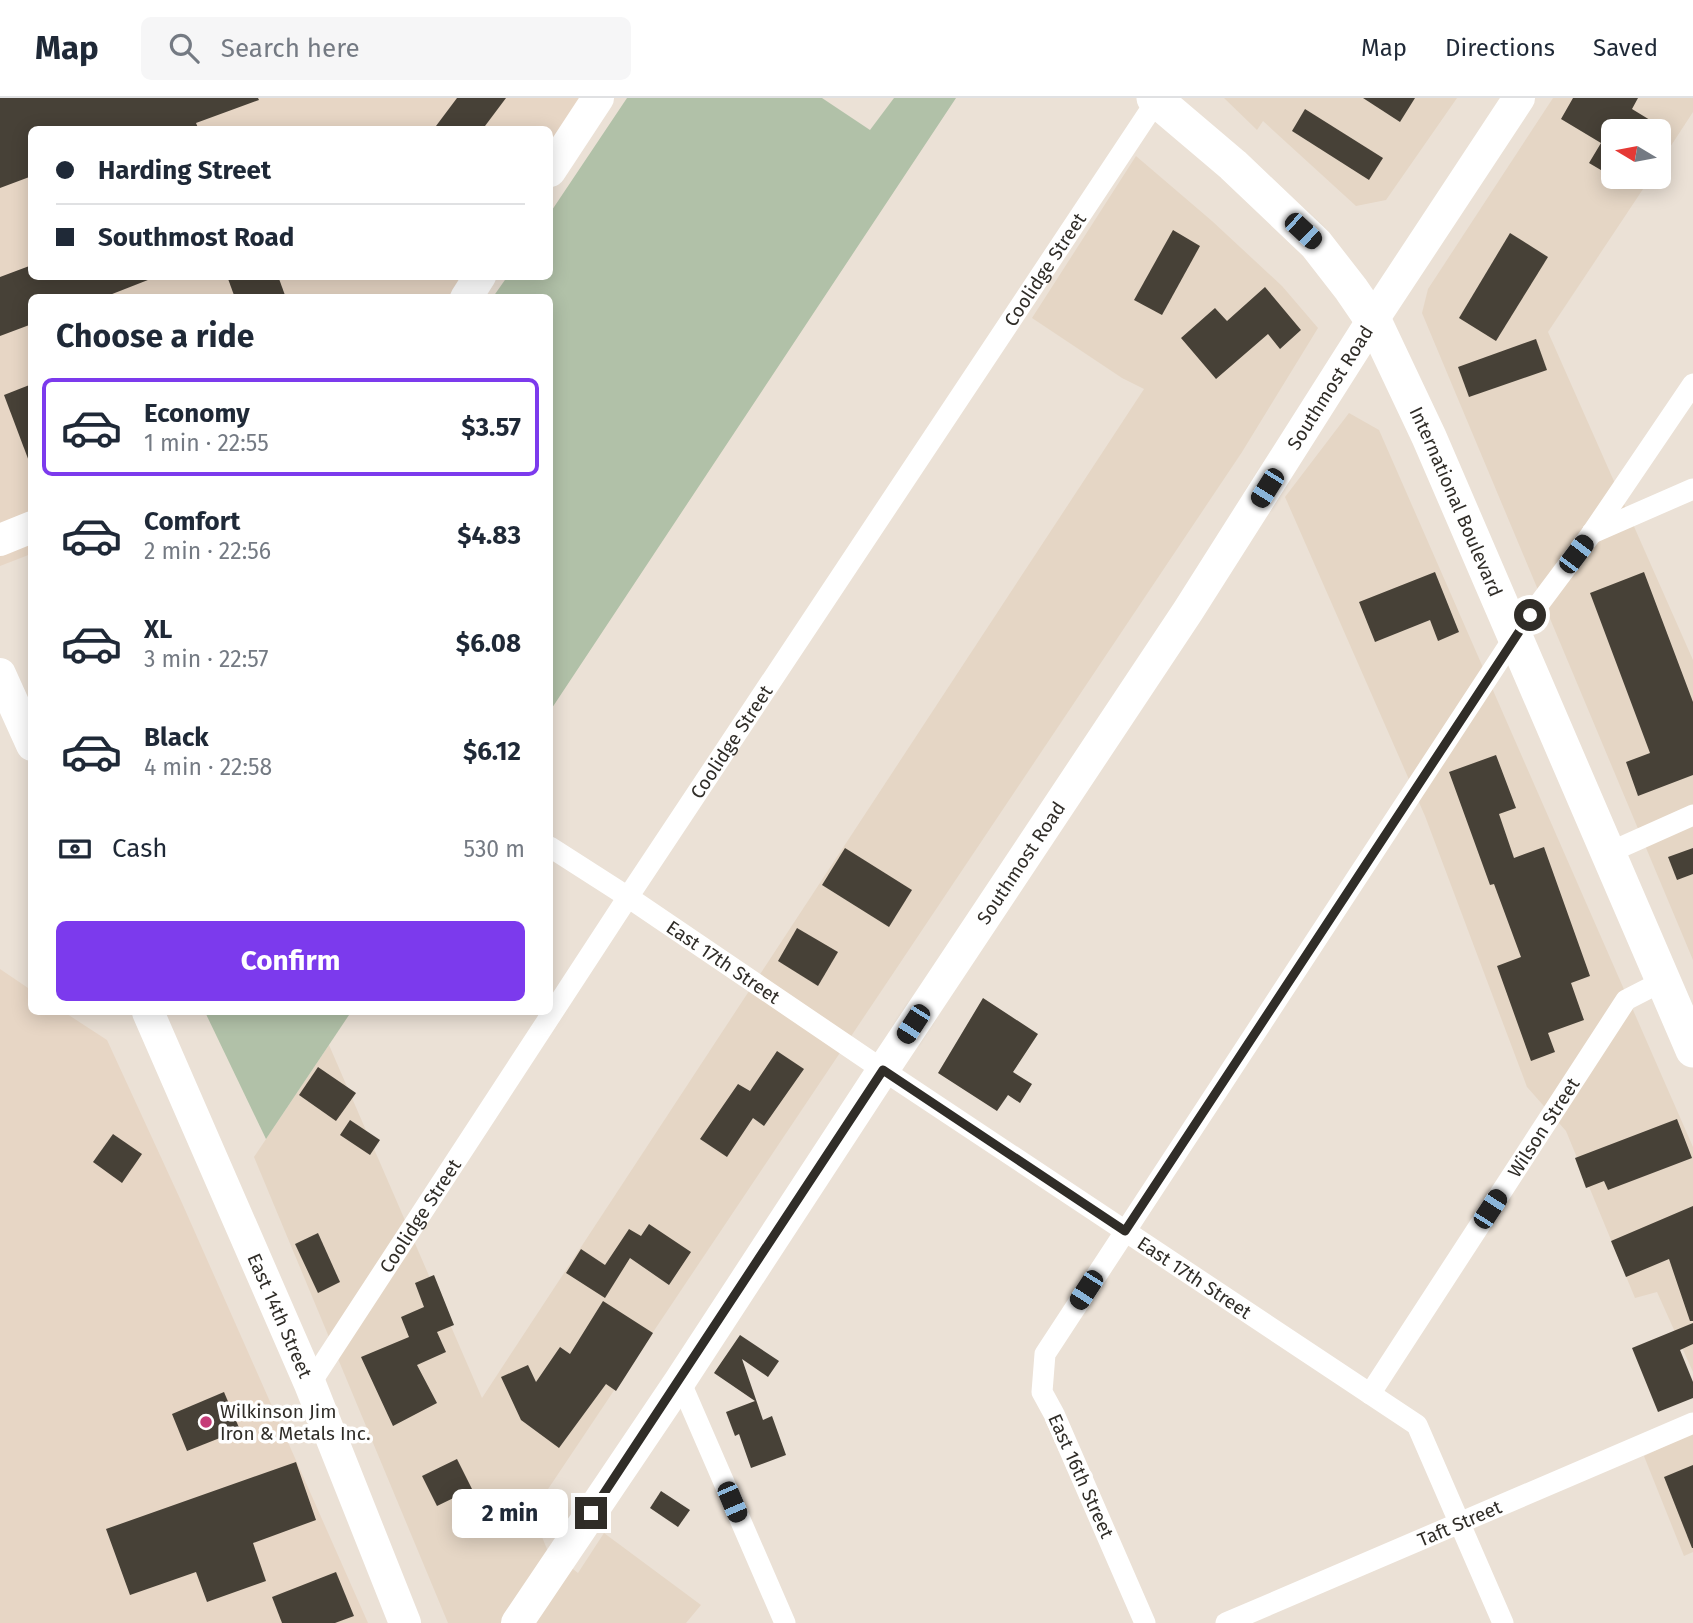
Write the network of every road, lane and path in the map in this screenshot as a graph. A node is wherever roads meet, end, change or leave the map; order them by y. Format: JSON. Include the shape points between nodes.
{"nodes":[{"id":1,"x":598,"y":98,"type":"edge"},
{"id":2,"x":1519,"y":98,"type":"edge"},
{"id":3,"x":1156,"y":99,"type":"edge"},
{"id":4,"x":553,"y":166,"type":"edge"},
{"id":5,"x":1372,"y":321,"type":"junction"},
{"id":6,"x":1693,"y":384,"type":"edge"},
{"id":7,"x":1693,"y":489,"type":"edge"},
{"id":8,"x":28,"y":529,"type":"edge"},
{"id":9,"x":1592,"y":533,"type":"junction"},
{"id":10,"x":0,"y":541,"type":"edge"},
{"id":11,"x":1515,"y":636,"type":"junction"},
{"id":12,"x":0,"y":674,"type":"edge"},
{"id":13,"x":28,"y":736,"type":"edge"},
{"id":14,"x":1693,"y":815,"type":"edge"},
{"id":15,"x":553,"y":849,"type":"edge"},
{"id":16,"x":1608,"y":853,"type":"junction"},
{"id":17,"x":628,"y":897,"type":"junction"},
{"id":18,"x":1663,"y":981,"type":"junction"},
{"id":19,"x":553,"y":1012,"type":"edge"},
{"id":20,"x":149,"y":1015,"type":"edge"},
{"id":21,"x":551,"y":1015,"type":"edge"},
{"id":22,"x":1693,"y":1050,"type":"edge"},
{"id":23,"x":883,"y":1070,"type":"junction"},
{"id":24,"x":1125,"y":1231,"type":"junction"},
{"id":25,"x":680,"y":1381,"type":"junction"},
{"id":26,"x":310,"y":1384,"type":"junction"},
{"id":27,"x":1370,"y":1394,"type":"junction"},
{"id":28,"x":1693,"y":1423,"type":"edge"},
{"id":29,"x":1460,"y":1524,"type":"junction"},
{"id":30,"x":405,"y":1623,"type":"edge"},
{"id":31,"x":517,"y":1623,"type":"edge"},
{"id":32,"x":785,"y":1623,"type":"edge"},
{"id":33,"x":1144,"y":1623,"type":"edge"},
{"id":34,"x":1226,"y":1623,"type":"edge"},
{"id":35,"x":1503,"y":1623,"type":"edge"}],
"edges":[{"from":1,"to":4,"type":"street"},
{"from":2,"to":5,"type":"street","name":"Southmost Road"},
{"from":3,"to":5,"type":"main road","name":"International Boulevard","via":[[1316,244]]},
{"from":3,"to":17,"type":"street","name":"Coolidge Street"},
{"from":5,"to":11,"type":"main road","name":"International Boulevard","via":[[1396,363]]},
{"from":5,"to":23,"type":"street","name":"Southmost Road","via":[[1188,611]]},
{"from":6,"to":9,"type":"street","name":"East 16th Street"},
{"from":7,"to":9,"type":"street"},
{"from":8,"to":10,"type":"street"},
{"from":9,"to":11,"type":"street","name":"East 16th Street"},
{"from":11,"to":16,"type":"main road","name":"International Boulevard"},
{"from":11,"to":24,"type":"street","name":"East 16th Street"},
{"from":12,"to":13,"type":"street"},
{"from":14,"to":16,"type":"street"},
{"from":15,"to":17,"type":"street","name":"East 17th Street"},
{"from":16,"to":18,"type":"main road","name":"International Boulevard"},
{"from":17,"to":19,"type":"street","name":"Coolidge Street"},
{"from":17,"to":23,"type":"street","name":"East 17th Street"},
{"from":18,"to":22,"type":"main road","name":"International Boulevard"},
{"from":18,"to":27,"type":"street","name":"Wilson Street","via":[[1626,1000]]},
{"from":20,"to":26,"type":"street","name":"East 14th Street"},
{"from":21,"to":26,"type":"street","name":"Coolidge Street"},
{"from":23,"to":24,"type":"street","name":"East 17th Street"},
{"from":23,"to":25,"type":"street","name":"Southmost Road"},
{"from":24,"to":27,"type":"street","name":"East 17th Street"},
{"from":24,"to":33,"type":"street","name":"East 16th Street","via":[[1045,1354],[1042,1392]]},
{"from":25,"to":31,"type":"street","name":"Southmost Road"},
{"from":25,"to":32,"type":"street"},
{"from":26,"to":30,"type":"street","name":"East 14th Street"},
{"from":27,"to":29,"type":"street","name":"East 17th Street","via":[[1417,1425]]},
{"from":28,"to":29,"type":"street","name":"Taft Street"},
{"from":29,"to":34,"type":"street","name":"Taft Street"},
{"from":29,"to":35,"type":"street","name":"East 17th Street"}]}
